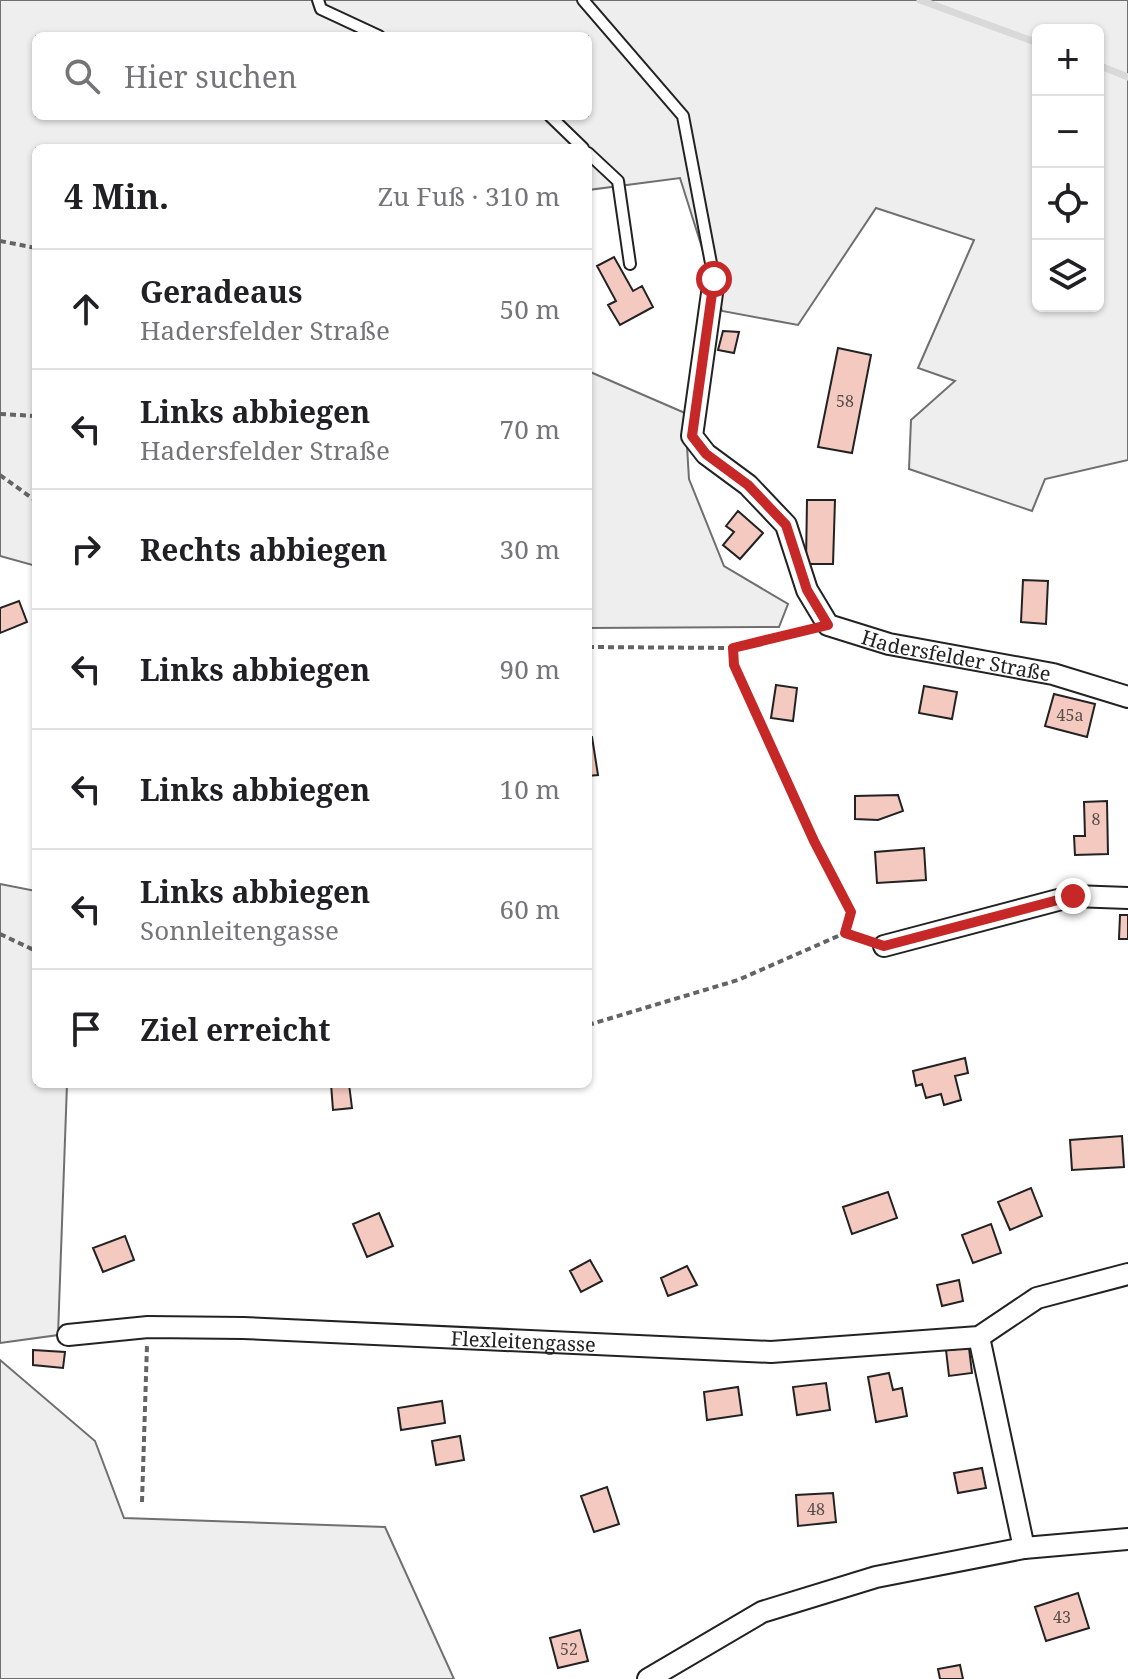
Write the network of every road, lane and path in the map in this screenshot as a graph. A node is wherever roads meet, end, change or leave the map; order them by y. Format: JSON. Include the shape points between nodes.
{"nodes":[{"id":1,"x":318,"y":0,"type":"edge"},
{"id":2,"x":583,"y":0,"type":"edge"},
{"id":3,"x":370,"y":32,"type":"edge"},
{"id":4,"x":554,"y":120,"type":"edge"},
{"id":5,"x":579,"y":144,"type":"edge"},
{"id":6,"x":592,"y":157,"type":"edge"},
{"id":7,"x":0,"y":241,"type":"edge"},
{"id":8,"x":32,"y":247,"type":"edge"},
{"id":9,"x":630,"y":264,"type":"dead end"},
{"id":10,"x":714,"y":279,"type":"joint"},
{"id":11,"x":0,"y":414,"type":"edge"},
{"id":12,"x":32,"y":416,"type":"edge"},
{"id":13,"x":0,"y":475,"type":"edge"},
{"id":14,"x":32,"y":498,"type":"edge"},
{"id":15,"x":828,"y":625,"type":"junction"},
{"id":16,"x":592,"y":647,"type":"edge"},
{"id":17,"x":733,"y":648,"type":"junction"},
{"id":18,"x":1128,"y":697,"type":"edge"},
{"id":19,"x":1128,"y":898,"type":"edge"},
{"id":20,"x":845,"y":933,"type":"junction"},
{"id":21,"x":0,"y":934,"type":"edge"},
{"id":22,"x":884,"y":946,"type":"joint"},
{"id":23,"x":32,"y":949,"type":"edge"},
{"id":24,"x":592,"y":1024,"type":"edge"},
{"id":25,"x":1128,"y":1274,"type":"edge"},
{"id":26,"x":148,"y":1327,"type":"junction"},
{"id":27,"x":68,"y":1335,"type":"dead end"},
{"id":28,"x":979,"y":1337,"type":"junction"},
{"id":29,"x":142,"y":1502,"type":"dead end"},
{"id":30,"x":1128,"y":1539,"type":"edge"},
{"id":31,"x":1024,"y":1548,"type":"junction"},
{"id":32,"x":648,"y":1679,"type":"edge"}],
"edges":[{"from":1,"to":3,"type":"lane","via":[[321,9]]},
{"from":2,"to":10,"type":"lane","via":[[683,116]]},
{"from":4,"to":5,"type":"lane"},
{"from":6,"to":9,"type":"lane","via":[[618,181]]},
{"from":7,"to":8,"type":"path"},
{"from":10,"to":15,"type":"street","via":[[692,436],[786,525],[807,590]]},
{"from":11,"to":12,"type":"path"},
{"from":13,"to":14,"type":"path"},
{"from":15,"to":17,"type":"path"},
{"from":15,"to":18,"type":"street","name":"Hadersfelder Straße","via":[[889,644],[1053,674]]},
{"from":16,"to":17,"type":"path"},
{"from":17,"to":20,"type":"path","via":[[734,665],[851,912]]},
{"from":19,"to":22,"type":"street","via":[[1073,896]]},
{"from":20,"to":22,"type":"path"},
{"from":20,"to":24,"type":"path","via":[[738,980]]},
{"from":21,"to":23,"type":"path"},
{"from":25,"to":28,"type":"street","name":"Flexleitengasse","via":[[1037,1298]]},
{"from":26,"to":27,"type":"street","name":"Flexleitengasse"},
{"from":26,"to":28,"type":"street","name":"Flexleitengasse","via":[[771,1352]]},
{"from":26,"to":29,"type":"path"},
{"from":28,"to":31,"type":"street"},
{"from":30,"to":31,"type":"street"},
{"from":31,"to":32,"type":"street","via":[[876,1577],[762,1612]]}]}
